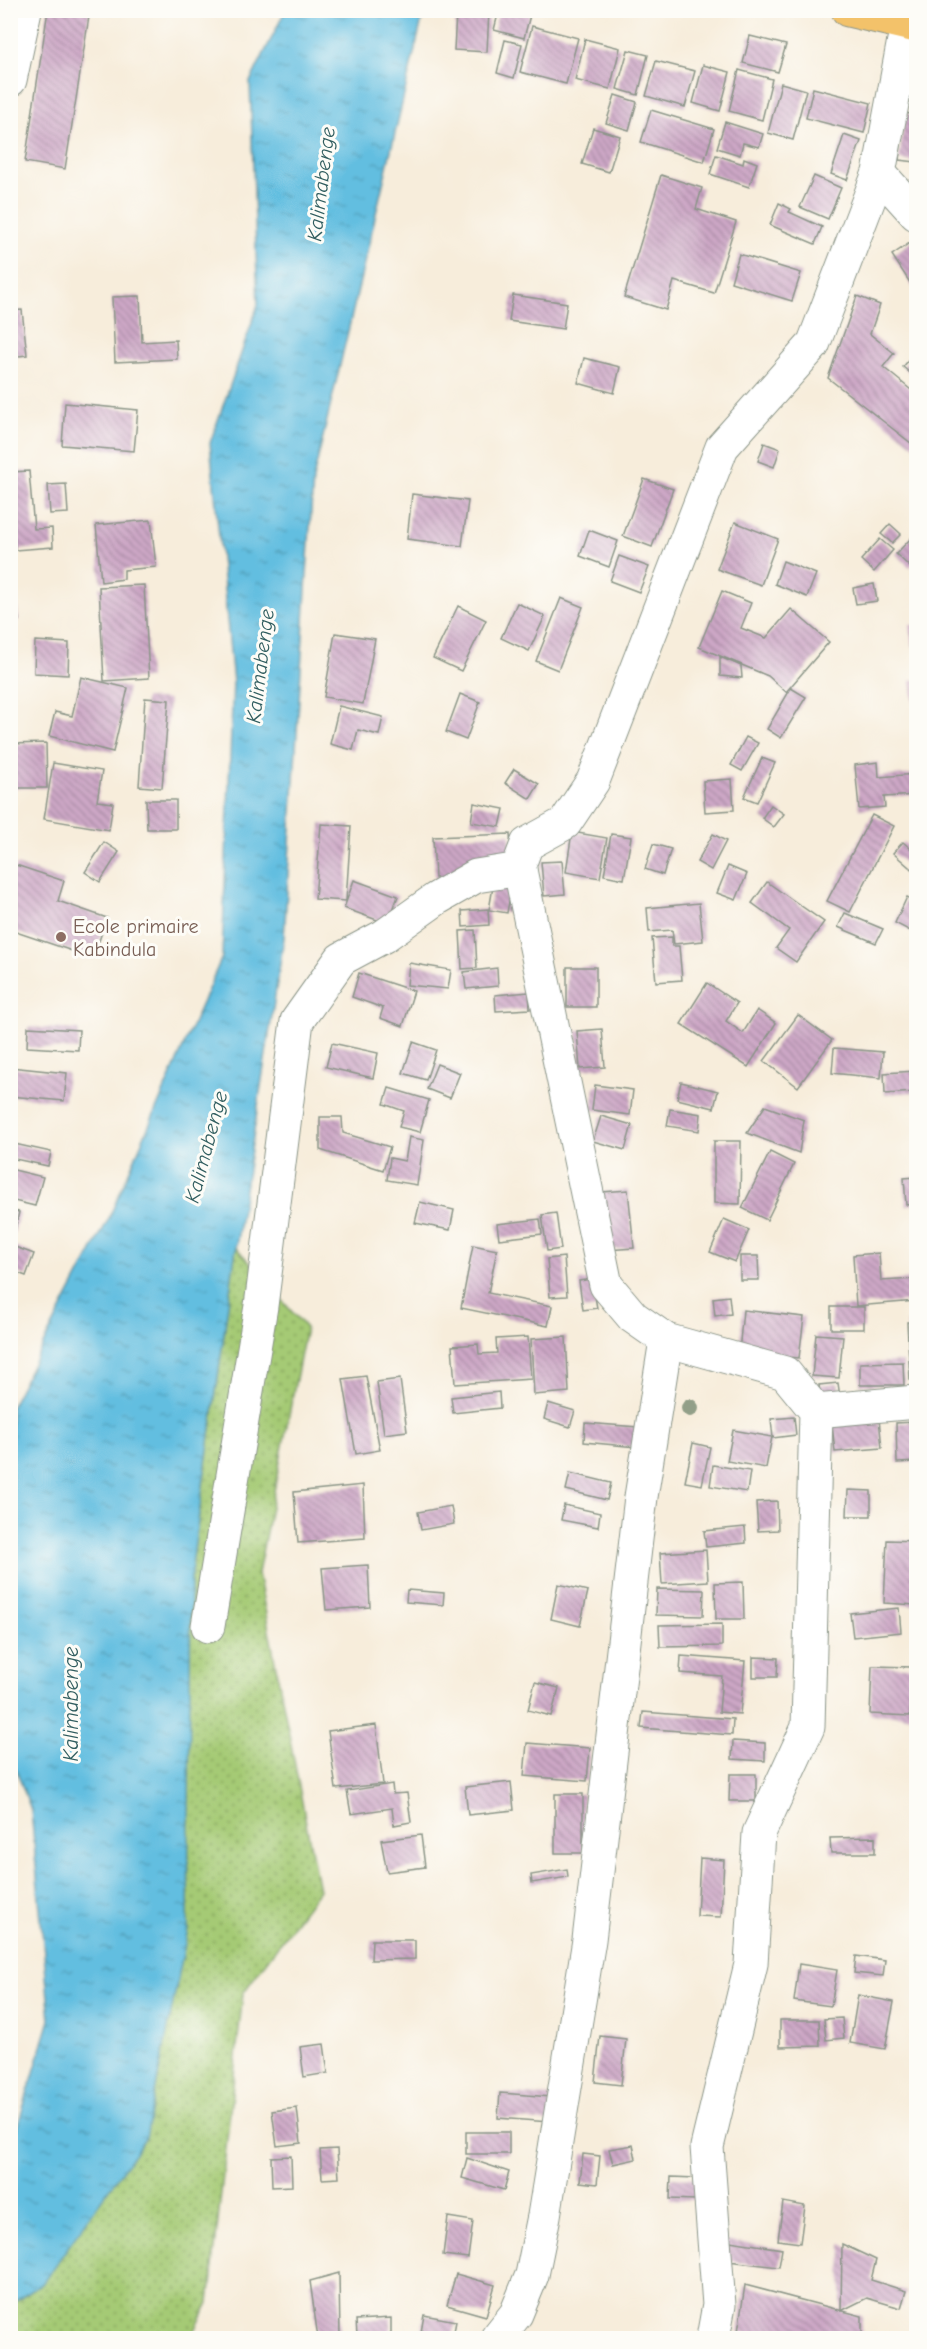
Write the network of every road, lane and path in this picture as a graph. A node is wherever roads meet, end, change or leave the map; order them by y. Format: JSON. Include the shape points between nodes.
{"nodes":[{"id":1,"x":25,"y":10,"type":"edge"},
{"id":2,"x":848,"y":10,"type":"edge"},
{"id":3,"x":912,"y":25,"type":"edge"},
{"id":4,"x":10,"y":80,"type":"edge"},
{"id":5,"x":879,"y":173,"type":"junction"},
{"id":6,"x":916,"y":214,"type":"edge"},
{"id":7,"x":520,"y":869,"type":"junction"},
{"id":8,"x":666,"y":1340,"type":"junction"},
{"id":9,"x":916,"y":1401,"type":"edge"},
{"id":10,"x":816,"y":1410,"type":"junction"},
{"id":11,"x":208,"y":1626,"type":"dead end"},
{"id":12,"x":497,"y":2338,"type":"edge"},
{"id":13,"x":713,"y":2338,"type":"edge"}],
"edges":[{"from":1,"to":4,"type":"street"},
{"from":2,"to":3,"type":"highway"},
{"from":3,"to":5,"type":"street"},
{"from":5,"to":6,"type":"street"},
{"from":5,"to":7,"type":"street","via":[[813,345],[722,447],[592,782],[565,823],[527,844]]},
{"from":7,"to":8,"type":"street","via":[[606,1285],[633,1317]]},
{"from":7,"to":11,"type":"street","via":[[476,876],[341,959],[297,1021],[261,1306]]},
{"from":8,"to":10,"type":"street","via":[[784,1373]]},
{"from":8,"to":12,"type":"street","via":[[641,1497],[589,1940],[546,2204],[532,2276],[516,2314]]},
{"from":9,"to":10,"type":"street"},
{"from":10,"to":13,"type":"street","via":[[808,1727],[759,1833],[751,1964],[707,2147],[719,2305]]}]}
